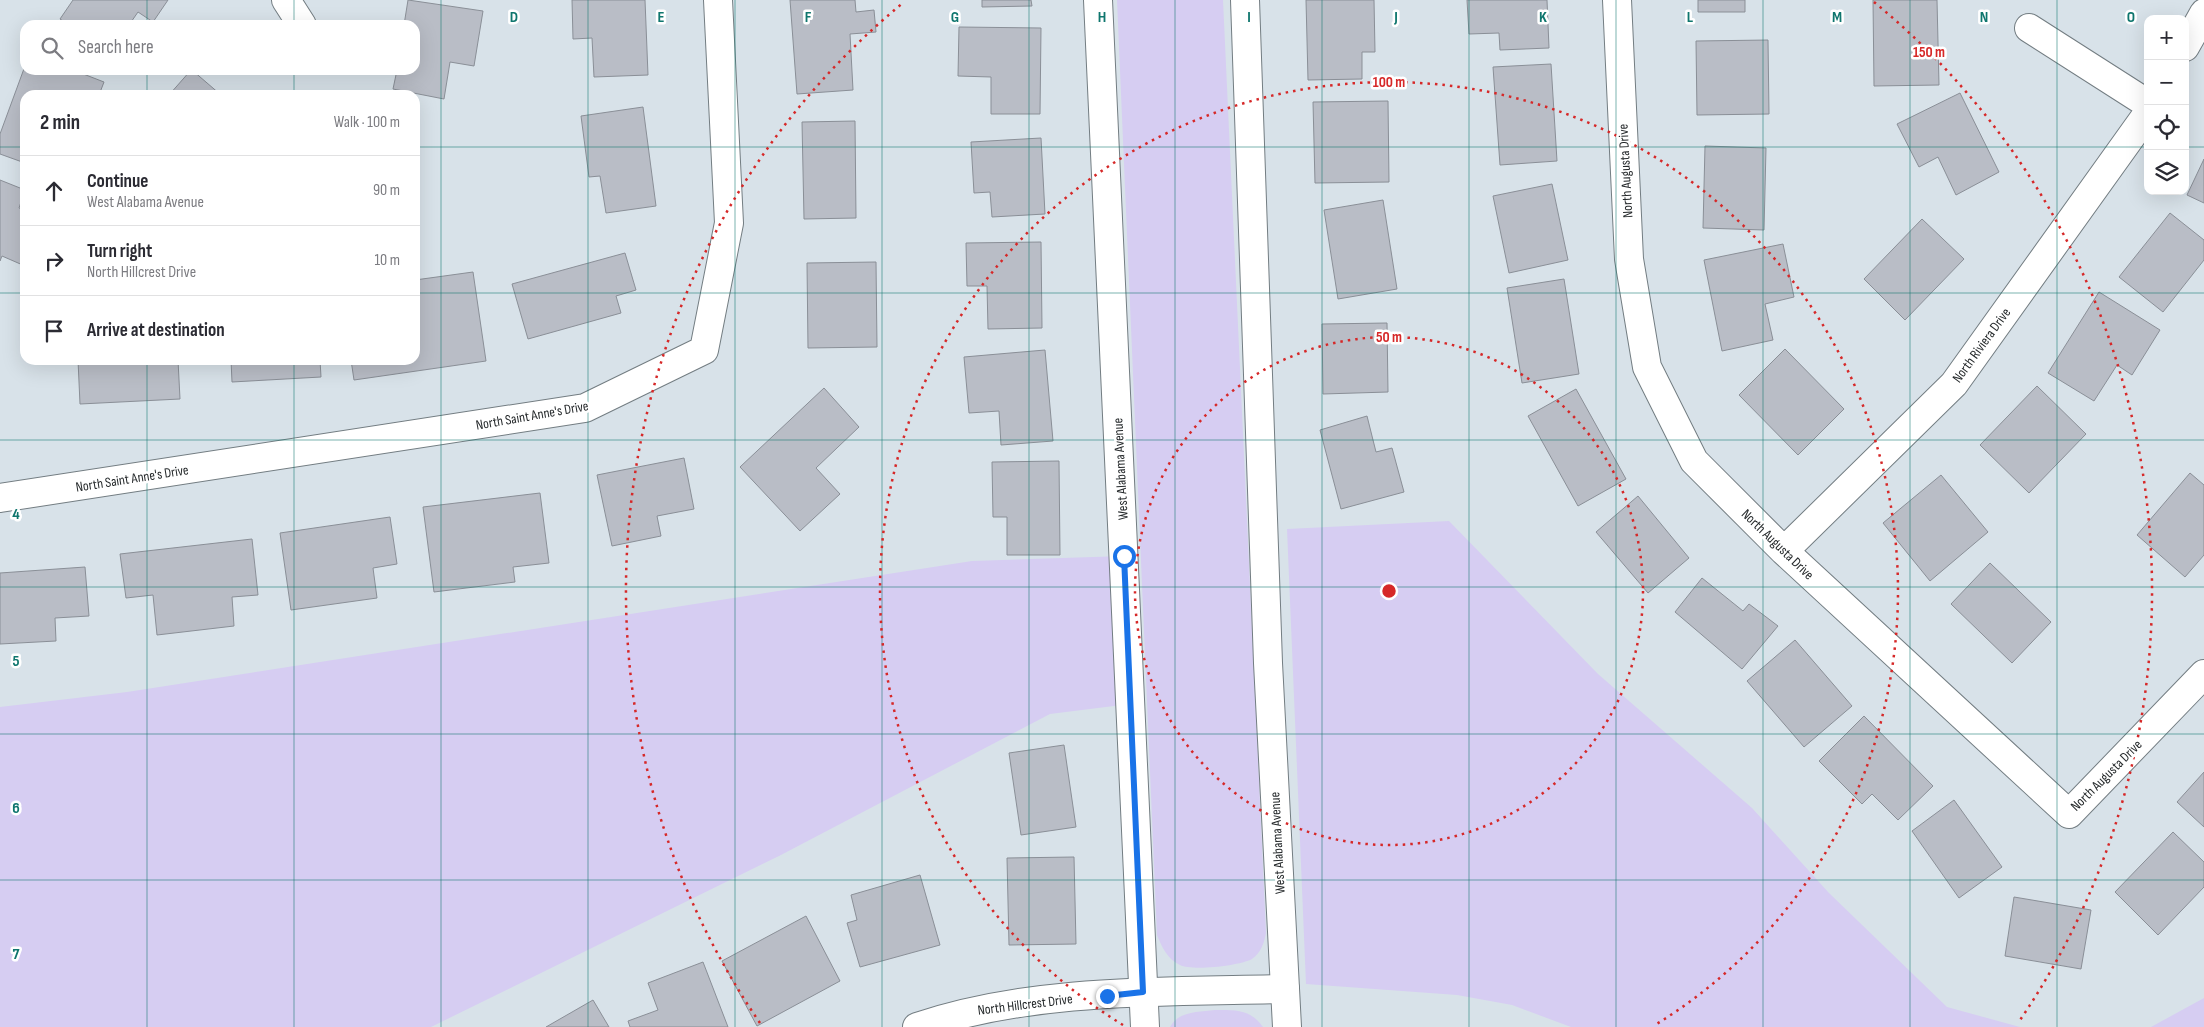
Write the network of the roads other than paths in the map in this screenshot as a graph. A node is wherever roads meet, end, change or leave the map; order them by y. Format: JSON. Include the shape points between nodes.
{"nodes":[{"id":1,"x":286,"y":0,"type":"edge"},
{"id":2,"x":718,"y":0,"type":"edge"},
{"id":3,"x":1098,"y":0,"type":"edge"},
{"id":4,"x":1245,"y":0,"type":"edge"},
{"id":5,"x":1617,"y":0,"type":"edge"},
{"id":6,"x":2204,"y":14,"type":"edge"},
{"id":7,"x":299,"y":20,"type":"edge"},
{"id":8,"x":2029,"y":28,"type":"dead end"},
{"id":9,"x":2189,"y":40,"type":"edge"},
{"id":10,"x":2144,"y":101,"type":"edge"},
{"id":11,"x":2144,"y":119,"type":"edge"},
{"id":12,"x":0,"y":498,"type":"edge"},
{"id":13,"x":1784,"y":551,"type":"junction"},
{"id":14,"x":2204,"y":674,"type":"edge"},
{"id":15,"x":1285,"y":989,"type":"junction"},
{"id":16,"x":1143,"y":992,"type":"junction"},
{"id":17,"x":917,"y":1027,"type":"edge"},
{"id":18,"x":1145,"y":1027,"type":"edge"},
{"id":19,"x":1287,"y":1027,"type":"edge"}],
"edges":[{"from":1,"to":7,"type":"street"},
{"from":2,"to":12,"type":"street","name":"North Saint Anne's Drive","via":[[729,223],[704,350],[585,408]]},
{"from":3,"to":16,"type":"street","name":"West Alabama Avenue"},
{"from":4,"to":15,"type":"street","name":"West Alabama Avenue","via":[[1268,663]]},
{"from":5,"to":13,"type":"street","name":"North Augusta Drive","via":[[1629,259],[1646,367],[1694,461]]},
{"from":6,"to":9,"type":"street"},
{"from":8,"to":10,"type":"street"},
{"from":11,"to":13,"type":"street","name":"North Riviera Drive","via":[[1954,384]]},
{"from":13,"to":14,"type":"street","name":"North Augusta Drive","via":[[2069,814]]},
{"from":15,"to":16,"type":"street","name":"North Hillcrest Drive"},
{"from":15,"to":19,"type":"street","name":"West Alabama Avenue"},
{"from":16,"to":17,"type":"street","name":"North Hillcrest Drive","via":[[1000,1006],[953,1015]]},
{"from":16,"to":18,"type":"street","name":"West Alabama Avenue"}]}
